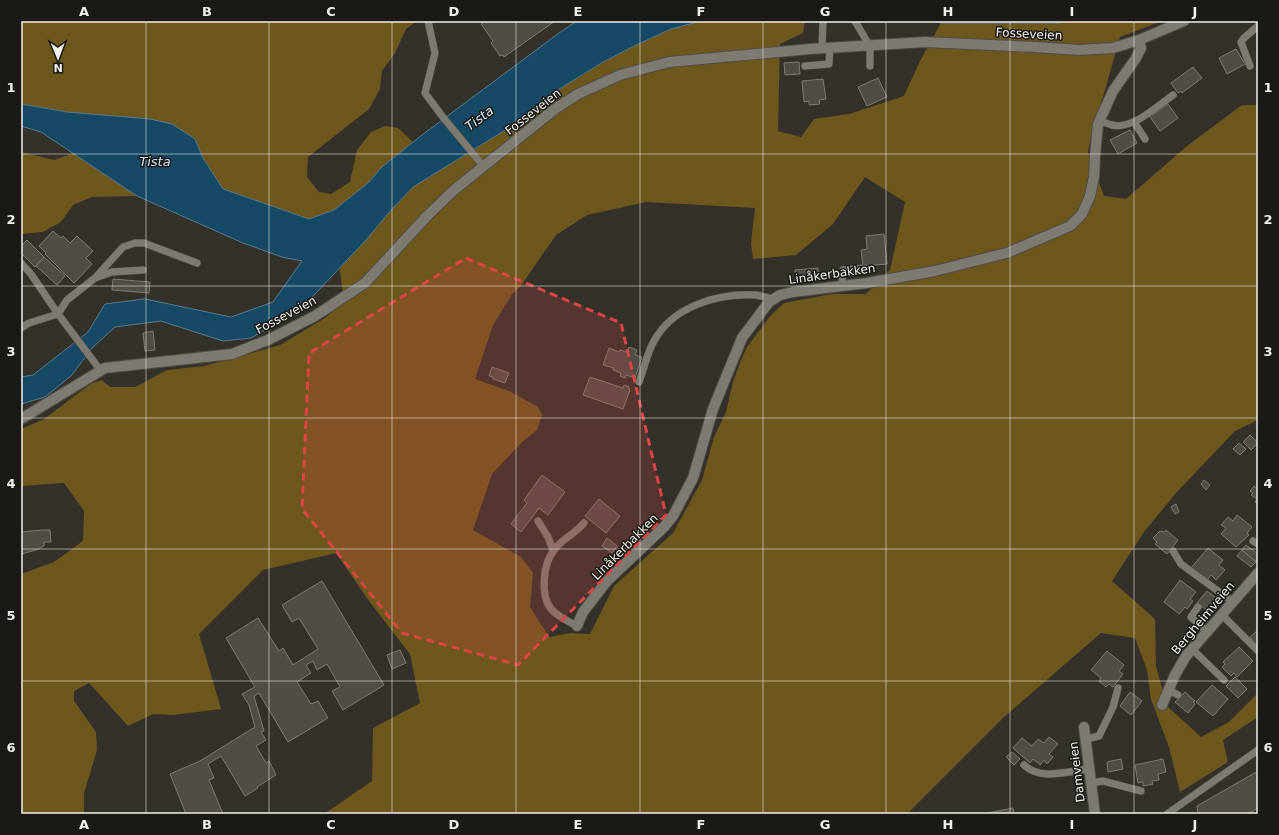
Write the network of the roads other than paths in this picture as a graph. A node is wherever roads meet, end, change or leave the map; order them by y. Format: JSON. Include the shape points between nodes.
{"nodes":[{"id":1,"x":428,"y":21,"type":"edge"},
{"id":2,"x":823,"y":21,"type":"edge"},
{"id":3,"x":855,"y":21,"type":"edge"},
{"id":4,"x":1184,"y":21,"type":"edge"},
{"id":5,"x":1258,"y":26,"type":"edge"},
{"id":6,"x":1139,"y":40,"type":"junction"},
{"id":7,"x":870,"y":45,"type":"junction"},
{"id":8,"x":826,"y":48,"type":"junction"},
{"id":9,"x":805,"y":66,"type":"dead end"},
{"id":10,"x":870,"y":66,"type":"dead end"},
{"id":11,"x":1250,"y":66,"type":"dead end"},
{"id":12,"x":1173,"y":95,"type":"dead end"},
{"id":13,"x":1100,"y":121,"type":"junction"},
{"id":14,"x":1134,"y":122,"type":"junction"},
{"id":15,"x":1144,"y":140,"type":"dead end"},
{"id":16,"x":484,"y":167,"type":"junction"},
{"id":17,"x":21,"y":263,"type":"edge"},
{"id":18,"x":197,"y":263,"type":"dead end"},
{"id":19,"x":867,"y":268,"type":"dead end"},
{"id":20,"x":143,"y":270,"type":"dead end"},
{"id":21,"x":95,"y":278,"type":"junction"},
{"id":22,"x":842,"y":286,"type":"junction"},
{"id":23,"x":774,"y":299,"type":"junction"},
{"id":24,"x":58,"y":314,"type":"junction"},
{"id":25,"x":21,"y":328,"type":"edge"},
{"id":26,"x":100,"y":371,"type":"junction"},
{"id":27,"x":639,"y":382,"type":"dead end"},
{"id":28,"x":21,"y":419,"type":"edge"},
{"id":29,"x":538,"y":521,"type":"dead end"},
{"id":30,"x":584,"y":523,"type":"dead end"},
{"id":31,"x":553,"y":550,"type":"junction"},
{"id":32,"x":1173,"y":551,"type":"dead end"},
{"id":33,"x":1258,"y":573,"type":"edge"},
{"id":34,"x":1233,"y":602,"type":"junction"},
{"id":35,"x":1198,"y":607,"type":"dead end"},
{"id":36,"x":1222,"y":615,"type":"junction"},
{"id":37,"x":577,"y":626,"type":"joint"},
{"id":38,"x":1207,"y":632,"type":"junction"},
{"id":39,"x":1192,"y":649,"type":"junction"},
{"id":40,"x":1258,"y":651,"type":"edge"},
{"id":41,"x":1224,"y":680,"type":"dead end"},
{"id":42,"x":1118,"y":688,"type":"dead end"},
{"id":43,"x":1169,"y":690,"type":"junction"},
{"id":44,"x":1178,"y":696,"type":"dead end"},
{"id":45,"x":1162,"y":705,"type":"dead end"},
{"id":46,"x":1084,"y":726,"type":"dead end"},
{"id":47,"x":1086,"y":739,"type":"junction"},
{"id":48,"x":1258,"y":750,"type":"edge"},
{"id":49,"x":1024,"y":765,"type":"dead end"},
{"id":50,"x":1089,"y":769,"type":"junction"},
{"id":51,"x":1091,"y":783,"type":"junction"},
{"id":52,"x":1141,"y":791,"type":"dead end"},
{"id":53,"x":1094,"y":814,"type":"edge"},
{"id":54,"x":1167,"y":814,"type":"edge"}],
"edges":[{"from":1,"to":16,"type":"lane","via":[[435,53],[425,93]]},
{"from":2,"to":8,"type":"lane"},
{"from":3,"to":7,"type":"lane"},
{"from":4,"to":6,"type":"street","name":"Fosseveien"},
{"from":5,"to":11,"type":"lane","via":[[1241,42]]},
{"from":6,"to":7,"type":"street","name":"Fosseveien","via":[[1113,48],[1079,50],[925,42]]},
{"from":6,"to":13,"type":"street","name":"Linåkerbakken","via":[[1140,48],[1136,58],[1113,91]]},
{"from":7,"to":8,"type":"street","name":"Fosseveien"},
{"from":7,"to":10,"type":"lane"},
{"from":8,"to":9,"type":"lane","via":[[829,64]]},
{"from":8,"to":16,"type":"street","name":"Fosseveien","via":[[669,62],[620,75],[578,94],[555,109]]},
{"from":12,"to":14,"type":"lane"},
{"from":13,"to":14,"type":"lane","via":[[1113,126]]},
{"from":13,"to":22,"type":"street","name":"Linåkerbakken","via":[[1090,196],[1082,214],[1070,226],[1007,253],[935,271]]},
{"from":14,"to":15,"type":"lane"},
{"from":16,"to":26,"type":"street","name":"Fosseveien","via":[[454,190],[427,216],[365,283],[315,316],[268,340],[232,354],[105,368]]},
{"from":17,"to":24,"type":"lane"},
{"from":18,"to":21,"type":"lane","via":[[144,243],[135,243],[123,247]]},
{"from":19,"to":22,"type":"lane","via":[[843,270]]},
{"from":20,"to":21,"type":"lane","via":[[112,272]]},
{"from":21,"to":24,"type":"lane","via":[[67,300]]},
{"from":22,"to":23,"type":"street","name":"Linåkerbakken","via":[[793,292]]},
{"from":23,"to":27,"type":"lane","via":[[756,295],[726,297],[698,303],[680,314],[666,324],[654,341]]},
{"from":23,"to":37,"type":"street","name":"Linåkerbakken","via":[[742,338],[713,409],[693,478],[673,516],[607,582],[584,612]]},
{"from":24,"to":25,"type":"lane"},
{"from":24,"to":26,"type":"lane"},
{"from":26,"to":28,"type":"street","name":"Fosseveien"},
{"from":29,"to":31,"type":"lane"},
{"from":30,"to":31,"type":"lane","via":[[578,531]]},
{"from":31,"to":37,"type":"lane","via":[[544,577],[545,596],[557,615]]},
{"from":32,"to":34,"type":"lane","via":[[1181,564]]},
{"from":33,"to":34,"type":"street","name":"Bergheimveien"},
{"from":34,"to":36,"type":"street","name":"Bergheimveien"},
{"from":35,"to":38,"type":"lane","via":[[1191,617]]},
{"from":36,"to":38,"type":"street","name":"Bergheimveien"},
{"from":36,"to":40,"type":"lane"},
{"from":38,"to":39,"type":"street","name":"Bergheimveien"},
{"from":39,"to":41,"type":"lane"},
{"from":39,"to":43,"type":"street","name":"Bergheimveien"},
{"from":42,"to":47,"type":"lane","via":[[1113,707],[1099,736]]},
{"from":43,"to":44,"type":"lane"},
{"from":43,"to":45,"type":"street","name":"Bergheimveien"},
{"from":46,"to":47,"type":"street","name":"Damveien"},
{"from":47,"to":50,"type":"street","name":"Damveien"},
{"from":48,"to":54,"type":"lane"},
{"from":49,"to":50,"type":"lane","via":[[1029,770],[1044,774]]},
{"from":50,"to":51,"type":"street","name":"Damveien"},
{"from":51,"to":52,"type":"lane","via":[[1103,781]]},
{"from":51,"to":53,"type":"street","name":"Damveien"}]}
